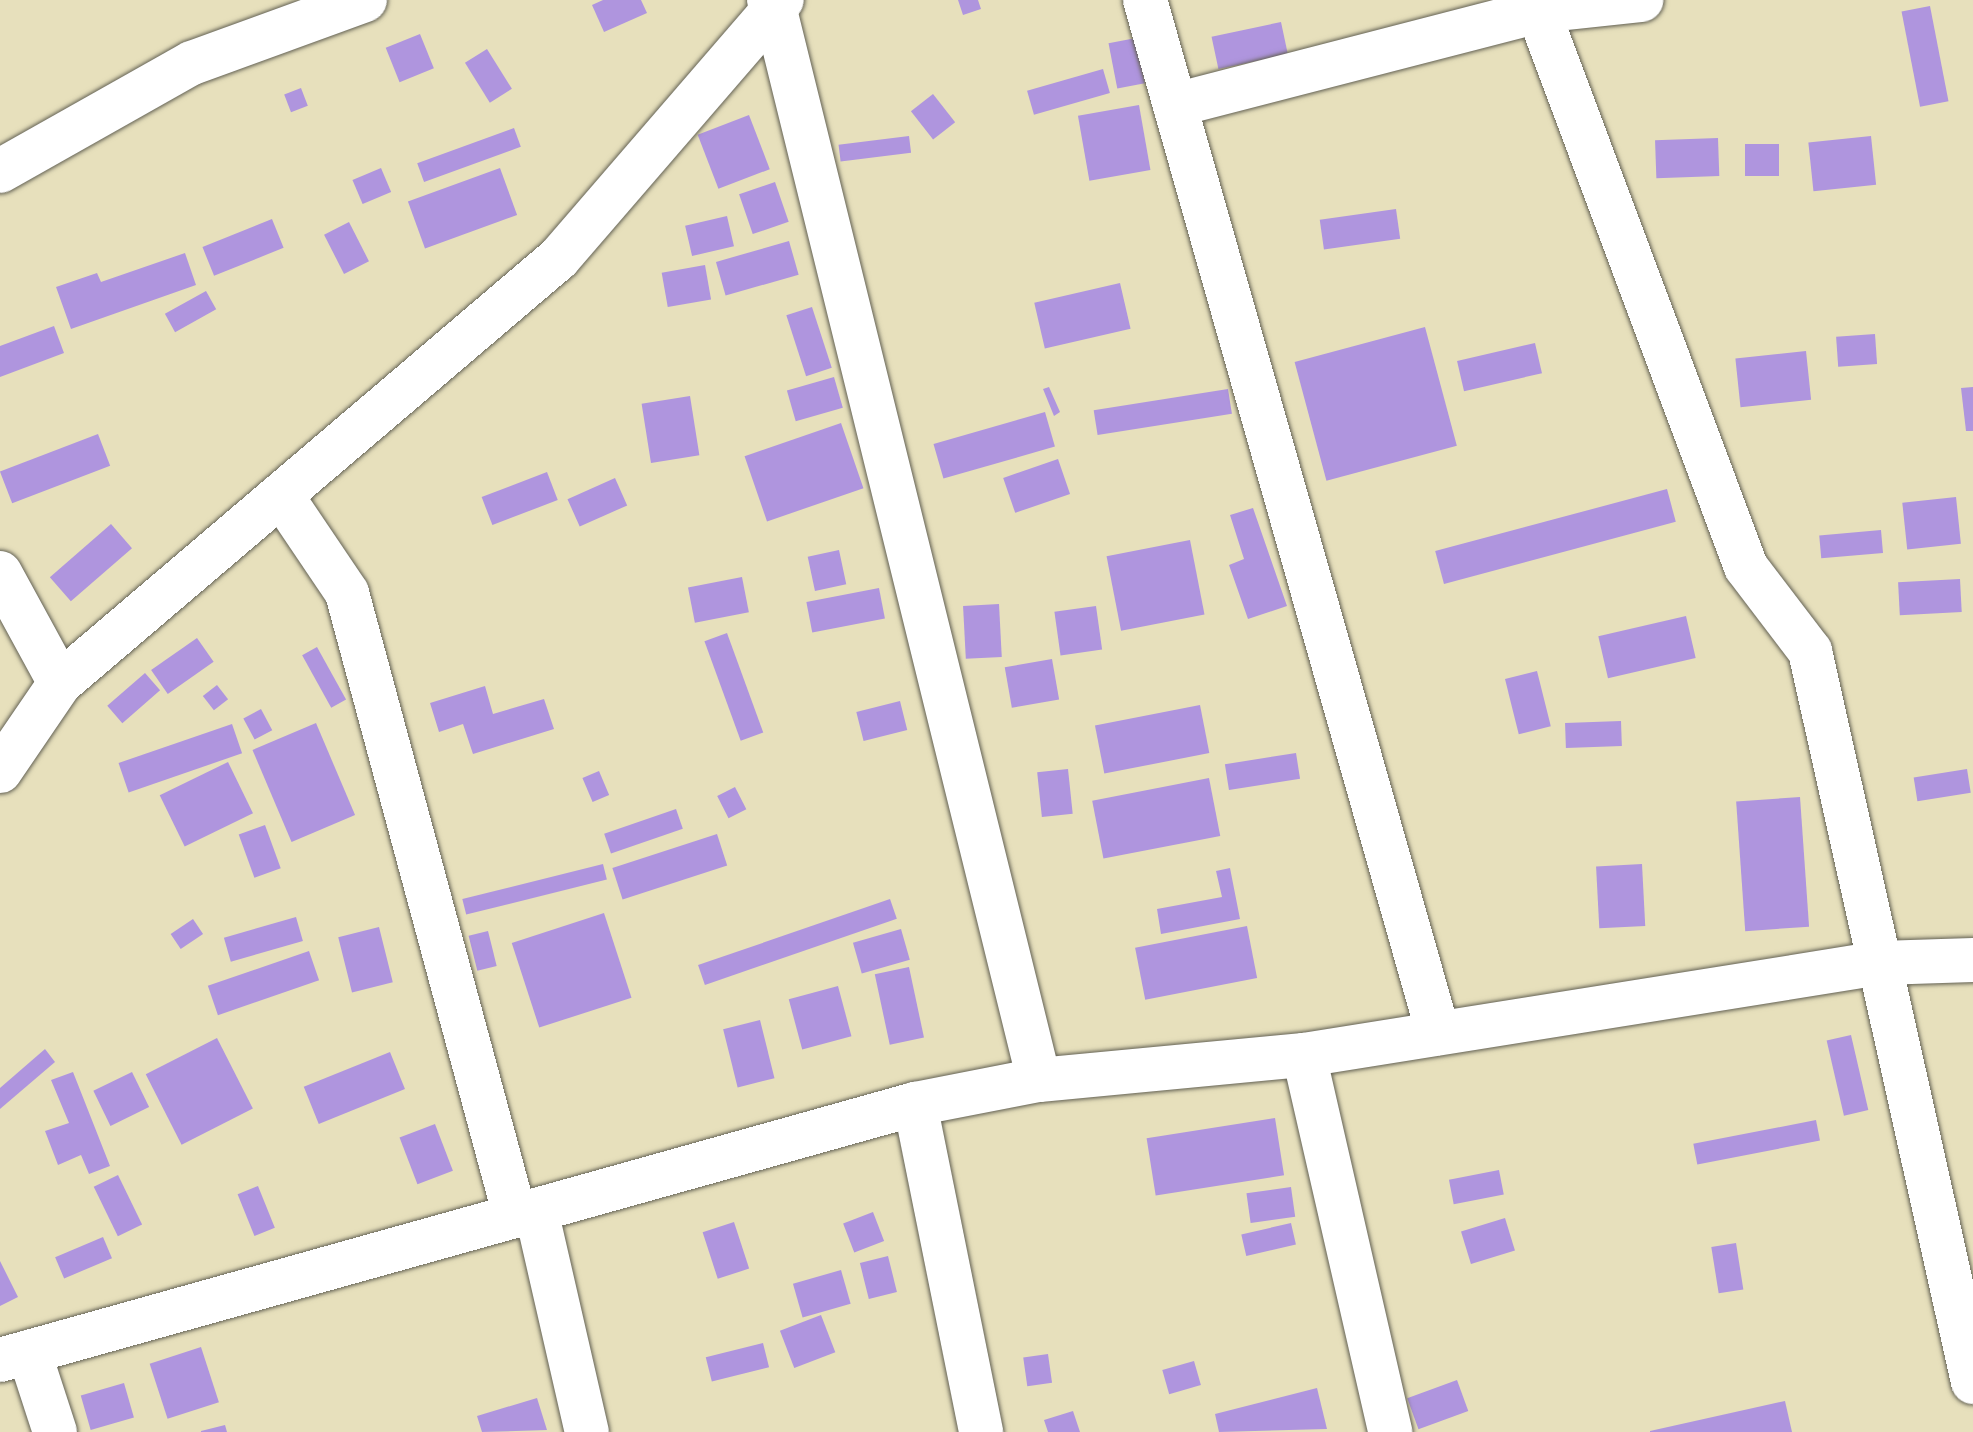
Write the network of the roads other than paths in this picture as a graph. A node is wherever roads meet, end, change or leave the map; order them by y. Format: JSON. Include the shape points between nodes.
{"nodes":[{"id":1,"x":365,"y":0,"type":"edge"},
{"id":2,"x":1145,"y":0,"type":"edge"},
{"id":3,"x":1641,"y":0,"type":"edge"},
{"id":4,"x":775,"y":2,"type":"edge"},
{"id":5,"x":1536,"y":6,"type":"edge"},
{"id":6,"x":1175,"y":105,"type":"junction"},
{"id":7,"x":0,"y":171,"type":"edge"},
{"id":8,"x":281,"y":495,"type":"junction"},
{"id":9,"x":0,"y":573,"type":"edge"},
{"id":10,"x":60,"y":683,"type":"junction"},
{"id":11,"x":0,"y":771,"type":"edge"},
{"id":12,"x":1973,"y":960,"type":"edge"},
{"id":13,"x":1880,"y":963,"type":"junction"},
{"id":14,"x":1438,"y":1033,"type":"junction"},
{"id":15,"x":1304,"y":1055,"type":"junction"},
{"id":16,"x":1039,"y":1080,"type":"junction"},
{"id":17,"x":915,"y":1104,"type":"junction"},
{"id":18,"x":526,"y":1213,"type":"junction"},
{"id":19,"x":14,"y":1356,"type":"edge"},
{"id":20,"x":1973,"y":1382,"type":"edge"},
{"id":21,"x":55,"y":1432,"type":"edge"},
{"id":22,"x":587,"y":1432,"type":"edge"},
{"id":23,"x":981,"y":1432,"type":"edge"},
{"id":24,"x":1390,"y":1432,"type":"edge"}],
"edges":[{"from":1,"to":7,"type":"street","via":[[192,63]]},
{"from":2,"to":6,"type":"street"},
{"from":3,"to":5,"type":"street"},
{"from":4,"to":8,"type":"street","via":[[559,258]]},
{"from":4,"to":16,"type":"street"},
{"from":5,"to":6,"type":"street"},
{"from":5,"to":13,"type":"street","via":[[1746,567],[1810,651]]},
{"from":6,"to":14,"type":"street"},
{"from":8,"to":10,"type":"street"},
{"from":8,"to":18,"type":"street","via":[[347,593]]},
{"from":9,"to":10,"type":"street"},
{"from":10,"to":11,"type":"street"},
{"from":12,"to":13,"type":"street"},
{"from":13,"to":14,"type":"street"},
{"from":13,"to":20,"type":"street"},
{"from":14,"to":15,"type":"street"},
{"from":15,"to":16,"type":"street"},
{"from":15,"to":24,"type":"street"},
{"from":16,"to":17,"type":"street"},
{"from":17,"to":18,"type":"street"},
{"from":17,"to":23,"type":"street"},
{"from":18,"to":19,"type":"street"},
{"from":18,"to":22,"type":"street"},
{"from":19,"to":21,"type":"street"}]}
